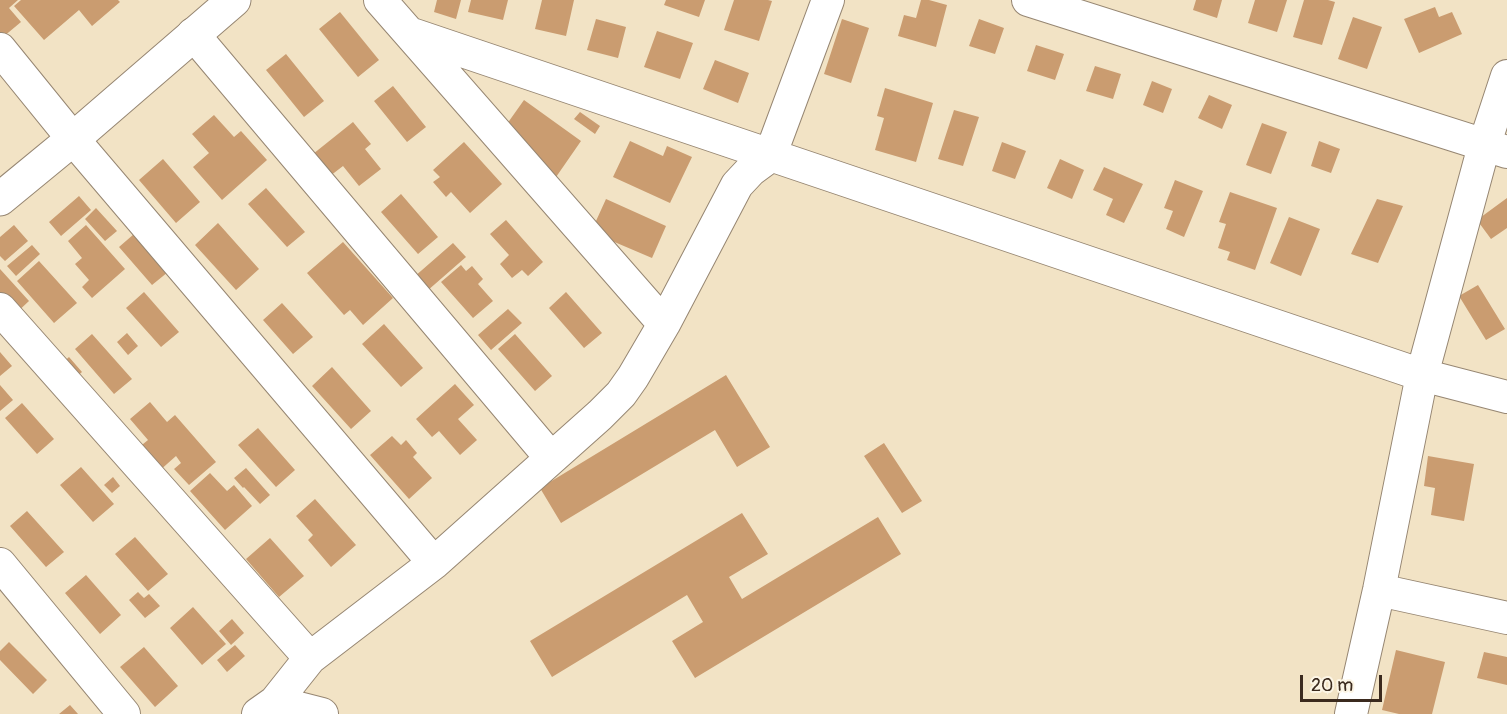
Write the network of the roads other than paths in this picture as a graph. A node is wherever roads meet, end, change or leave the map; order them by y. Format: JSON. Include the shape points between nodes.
{"nodes":[{"id":1,"x":380,"y":0,"type":"edge"},
{"id":2,"x":828,"y":0,"type":"edge"},
{"id":3,"x":1028,"y":0,"type":"edge"},
{"id":4,"x":230,"y":1,"type":"edge"},
{"id":5,"x":409,"y":33,"type":"junction"},
{"id":6,"x":193,"y":34,"type":"junction"},
{"id":7,"x":0,"y":49,"type":"edge"},
{"id":8,"x":1507,"y":76,"type":"edge"},
{"id":9,"x":73,"y":139,"type":"junction"},
{"id":10,"x":1496,"y":149,"type":"edge"},
{"id":11,"x":770,"y":156,"type":"junction"},
{"id":12,"x":0,"y":199,"type":"edge"},
{"id":13,"x":0,"y":309,"type":"edge"},
{"id":14,"x":664,"y":324,"type":"junction"},
{"id":15,"x":1422,"y":375,"type":"junction"},
{"id":16,"x":1507,"y":397,"type":"edge"},
{"id":17,"x":551,"y":458,"type":"junction"},
{"id":18,"x":434,"y":563,"type":"junction"},
{"id":19,"x":0,"y":564,"type":"edge"},
{"id":20,"x":1379,"y":590,"type":"junction"},
{"id":21,"x":1507,"y":618,"type":"edge"},
{"id":22,"x":310,"y":658,"type":"junction"},
{"id":23,"x":266,"y":708,"type":"edge"},
{"id":24,"x":124,"y":714,"type":"edge"},
{"id":25,"x":322,"y":714,"type":"edge"},
{"id":26,"x":1351,"y":714,"type":"edge"}],
"edges":[{"from":1,"to":5,"type":"street"},
{"from":2,"to":11,"type":"street"},
{"from":3,"to":10,"type":"street"},
{"from":4,"to":6,"type":"street"},
{"from":5,"to":11,"type":"street"},
{"from":5,"to":14,"type":"street"},
{"from":6,"to":9,"type":"street"},
{"from":6,"to":17,"type":"street"},
{"from":7,"to":9,"type":"street"},
{"from":8,"to":10,"type":"street"},
{"from":9,"to":12,"type":"street"},
{"from":9,"to":18,"type":"street"},
{"from":10,"to":15,"type":"street"},
{"from":11,"to":14,"type":"street","via":[[737,184]]},
{"from":11,"to":15,"type":"street"},
{"from":13,"to":22,"type":"street"},
{"from":14,"to":17,"type":"street","via":[[621,394]]},
{"from":15,"to":16,"type":"street"},
{"from":15,"to":20,"type":"street"},
{"from":17,"to":18,"type":"street"},
{"from":18,"to":22,"type":"street"},
{"from":19,"to":24,"type":"street"},
{"from":20,"to":21,"type":"street"},
{"from":20,"to":26,"type":"street"},
{"from":22,"to":23,"type":"street"},
{"from":23,"to":25,"type":"street"}]}
